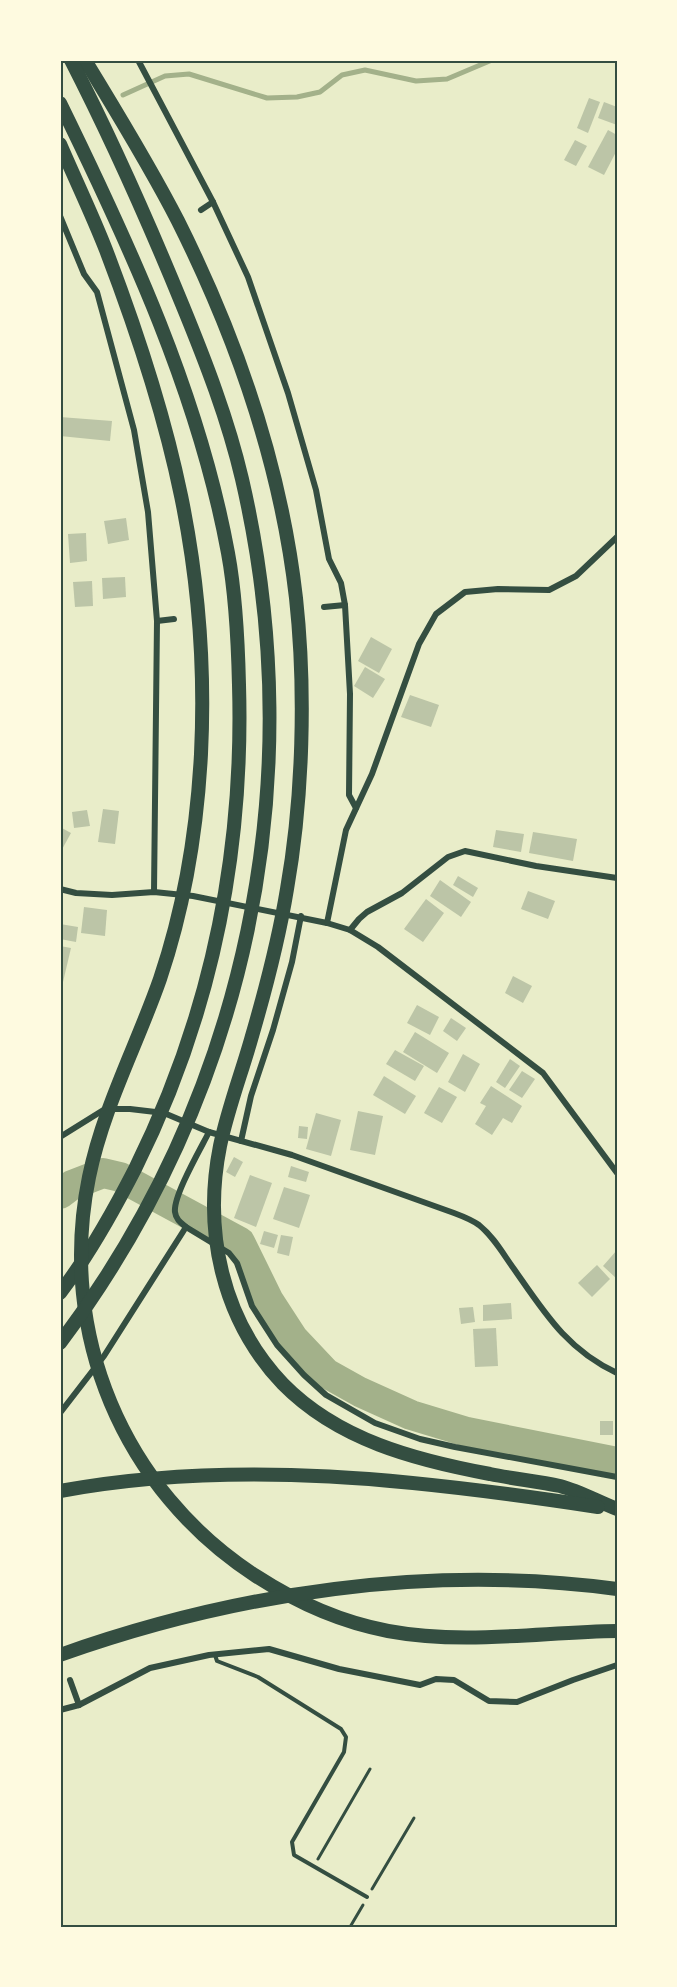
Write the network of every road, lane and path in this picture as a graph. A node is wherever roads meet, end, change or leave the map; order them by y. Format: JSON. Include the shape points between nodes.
{"nodes":[{"id":1,"x":71,"y":60,"type":"edge"},
{"id":2,"x":85,"y":60,"type":"edge"},
{"id":3,"x":138,"y":60,"type":"edge"},
{"id":4,"x":60,"y":104,"type":"edge"},
{"id":5,"x":60,"y":144,"type":"edge"},
{"id":6,"x":213,"y":202,"type":"junction"},
{"id":7,"x":201,"y":210,"type":"dead end"},
{"id":8,"x":60,"y":216,"type":"edge"},
{"id":9,"x":617,"y":537,"type":"edge"},
{"id":10,"x":345,"y":605,"type":"junction"},
{"id":11,"x":324,"y":607,"type":"dead end"},
{"id":12,"x":174,"y":619,"type":"dead end"},
{"id":13,"x":157,"y":621,"type":"junction"},
{"id":14,"x":356,"y":808,"type":"junction"},
{"id":15,"x":617,"y":878,"type":"edge"},
{"id":16,"x":60,"y":889,"type":"edge"},
{"id":17,"x":154,"y":892,"type":"junction"},
{"id":18,"x":301,"y":916,"type":"junction"},
{"id":19,"x":327,"y":923,"type":"junction"},
{"id":20,"x":350,"y":930,"type":"junction"},
{"id":21,"x":209,"y":1132,"type":"junction"},
{"id":22,"x":60,"y":1137,"type":"edge"},
{"id":23,"x":241,"y":1141,"type":"junction"},
{"id":24,"x":617,"y":1173,"type":"edge"},
{"id":25,"x":186,"y":1227,"type":"junction"},
{"id":26,"x":60,"y":1293,"type":"edge"},
{"id":27,"x":60,"y":1343,"type":"edge"},
{"id":28,"x":617,"y":1372,"type":"edge"},
{"id":29,"x":60,"y":1413,"type":"edge"},
{"id":30,"x":617,"y":1476,"type":"edge"},
{"id":31,"x":60,"y":1491,"type":"edge"},
{"id":32,"x":617,"y":1510,"type":"edge"},
{"id":33,"x":617,"y":1589,"type":"edge"},
{"id":34,"x":617,"y":1631,"type":"edge"},
{"id":35,"x":215,"y":1654,"type":"junction"},
{"id":36,"x":60,"y":1655,"type":"edge"},
{"id":37,"x":617,"y":1665,"type":"edge"},
{"id":38,"x":70,"y":1680,"type":"dead end"},
{"id":39,"x":78,"y":1705,"type":"junction"},
{"id":40,"x":60,"y":1710,"type":"edge"},
{"id":41,"x":370,"y":1769,"type":"dead end"},
{"id":42,"x":414,"y":1818,"type":"dead end"},
{"id":43,"x":314,"y":1867,"type":"junction"},
{"id":44,"x":367,"y":1898,"type":"junction"},
{"id":45,"x":350,"y":1927,"type":"edge"}],
"edges":[{"from":1,"to":27,"type":"highway","via":[[156,239],[212,381],[242,477],[257,552],[269,677],[268,786],[255,896],[219,1040],[198,1097],[148,1206],[128,1243]]},
{"from":2,"to":32,"type":"highway","via":[[177,219],[239,360],[274,477],[296,601],[300,738],[288,887],[216,1173],[215,1228],[228,1296],[243,1329],[285,1386],[342,1429],[412,1457],[565,1487]]},
{"from":3,"to":6,"type":"street"},
{"from":4,"to":26,"type":"highway","via":[[120,228],[159,322],[210,473],[227,546],[238,635],[241,724],[239,781],[226,891],[192,1031],[161,1112],[120,1198]]},
{"from":5,"to":34,"type":"highway","via":[[144,354],[173,454],[192,546],[203,694],[201,758],[185,884],[154,995],[102,1126],[82,1229],[81,1278],[87,1326],[115,1414],[136,1455],[169,1501],[199,1532],[236,1563],[310,1606],[387,1631],[432,1636],[482,1638]]},
{"from":6,"to":7,"type":"street"},
{"from":6,"to":10,"type":"street","via":[[248,277],[288,393],[316,490],[328,559],[341,583]]},
{"from":8,"to":13,"type":"street","via":[[84,274],[100,290],[135,430],[148,512]]},
{"from":9,"to":14,"type":"street","via":[[576,576],[549,590],[465,592],[436,614],[419,644]]},
{"from":10,"to":11,"type":"street"},
{"from":10,"to":14,"type":"street","via":[[350,694],[349,795]]},
{"from":12,"to":13,"type":"street"},
{"from":13,"to":17,"type":"street"},
{"from":14,"to":19,"type":"street","via":[[346,830]]},
{"from":15,"to":20,"type":"street","via":[[465,851],[448,857],[402,893],[367,912]]},
{"from":16,"to":17,"type":"street","via":[[112,895]]},
{"from":17,"to":18,"type":"street"},
{"from":18,"to":19,"type":"street"},
{"from":18,"to":23,"type":"street","via":[[292,962]]},
{"from":19,"to":20,"type":"street"},
{"from":20,"to":24,"type":"street","via":[[378,947],[543,1073]]},
{"from":21,"to":22,"type":"street","via":[[164,1113],[105,1109]]},
{"from":21,"to":23,"type":"street"},
{"from":21,"to":25,"type":"street","via":[[177,1197],[175,1212]]},
{"from":23,"to":28,"type":"street","via":[[292,1155],[477,1224],[492,1238],[566,1339],[585,1355]]},
{"from":25,"to":29,"type":"street","via":[[104,1356]]},
{"from":25,"to":30,"type":"street","via":[[229,1253],[237,1263],[252,1306],[277,1345],[303,1375],[333,1399],[375,1423],[420,1439]]},
{"from":31,"to":32,"type":"highway","via":[[192,1476],[372,1478],[490,1490]]},
{"from":33,"to":36,"type":"highway","via":[[536,1581],[450,1579],[309,1592],[162,1624]]},
{"from":35,"to":37,"type":"street","via":[[269,1649],[339,1669],[420,1685],[436,1679],[454,1680],[489,1701],[517,1702]]},
{"from":35,"to":39,"type":"street","via":[[150,1668]]},
{"from":35,"to":43,"type":"lane","via":[[217,1661],[258,1677],[340,1729],[346,1737],[344,1752],[292,1842],[294,1855]]},
{"from":38,"to":39,"type":"street"},
{"from":39,"to":40,"type":"street"},
{"from":41,"to":43,"type":"path"},
{"from":42,"to":44,"type":"path"},
{"from":43,"to":44,"type":"lane"},
{"from":44,"to":45,"type":"path"}]}
